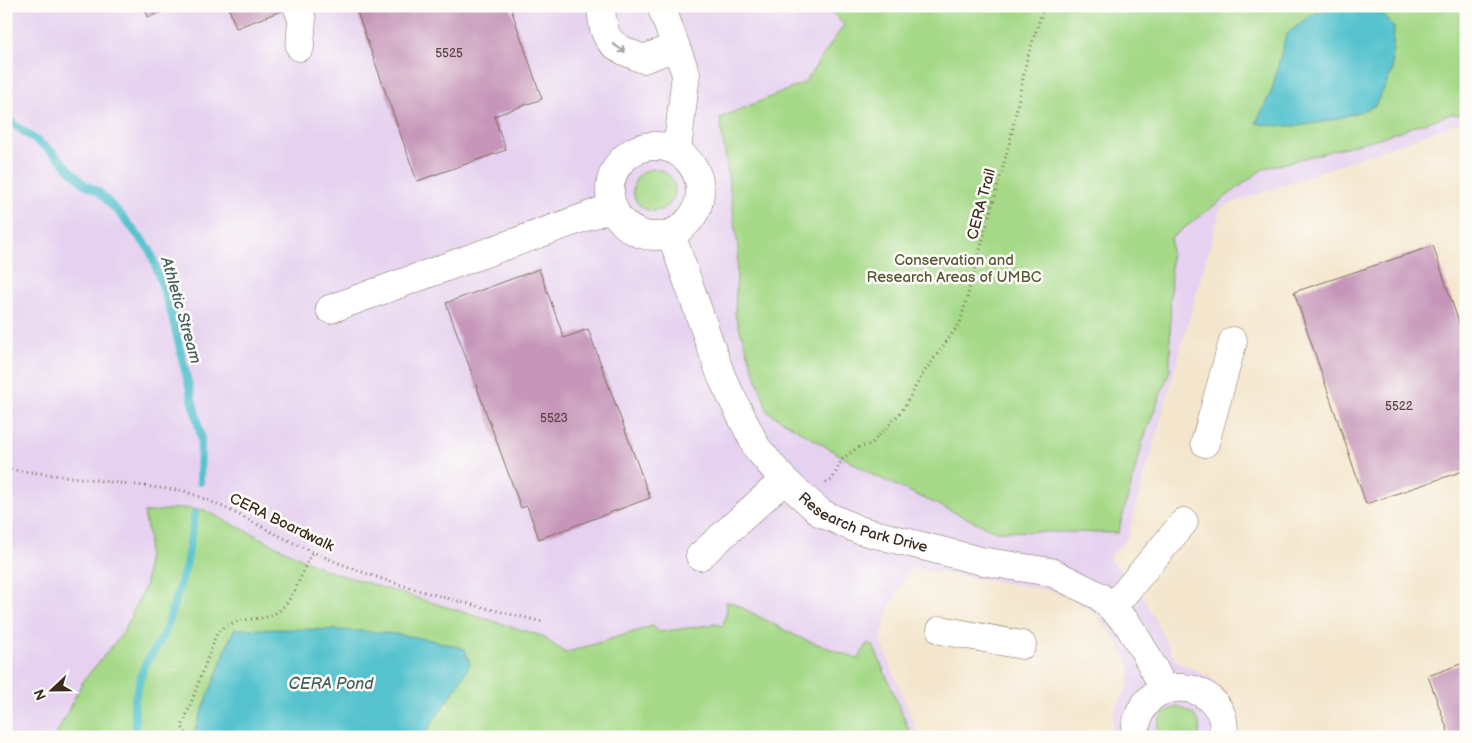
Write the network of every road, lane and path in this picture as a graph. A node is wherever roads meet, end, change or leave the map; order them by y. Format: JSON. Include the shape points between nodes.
{"nodes":[{"id":1,"x":297,"y":6,"type":"edge"},
{"id":2,"x":600,"y":6,"type":"edge"},
{"id":3,"x":661,"y":6,"type":"edge"},
{"id":4,"x":1044,"y":6,"type":"edge"},
{"id":5,"x":300,"y":46,"type":"dead end"},
{"id":6,"x":676,"y":47,"type":"junction"},
{"id":7,"x":677,"y":151,"type":"junction"},
{"id":8,"x":613,"y":208,"type":"junction"},
{"id":9,"x":671,"y":234,"type":"junction"},
{"id":10,"x":330,"y":309,"type":"dead end"},
{"id":11,"x":1233,"y":341,"type":"dead end"},
{"id":12,"x":1205,"y":443,"type":"dead end"},
{"id":13,"x":6,"y":469,"type":"edge"},
{"id":14,"x":784,"y":480,"type":"junction"},
{"id":15,"x":832,"y":480,"type":"dead end"},
{"id":16,"x":1184,"y":522,"type":"dead end"},
{"id":17,"x":312,"y":552,"type":"junction"},
{"id":18,"x":700,"y":556,"type":"dead end"},
{"id":19,"x":1112,"y":608,"type":"junction"},
{"id":20,"x":543,"y":622,"type":"dead end"},
{"id":21,"x":941,"y":630,"type":"dead end"},
{"id":22,"x":1022,"y":645,"type":"dead end"},
{"id":23,"x":1164,"y":689,"type":"junction"},
{"id":24,"x":189,"y":737,"type":"edge"},
{"id":25,"x":1135,"y":737,"type":"edge"},
{"id":26,"x":1224,"y":737,"type":"edge"}],
"edges":[{"from":1,"to":5,"type":"street","via":[[302,19]]},
{"from":2,"to":6,"type":"street","one_way":true,"via":[[602,29],[615,48],[643,59]]},
{"from":3,"to":6,"type":"street"},
{"from":4,"to":15,"type":"path","name":"CERA Trail","via":[[1027,59],[1010,141],[960,323],[922,375],[902,411],[870,444],[857,448],[842,459]]},
{"from":6,"to":7,"type":"street","via":[[686,74]]},
{"from":7,"to":8,"type":"street","via":[[659,146],[641,148],[625,157],[614,172],[610,190]]},
{"from":7,"to":9,"type":"street","via":[[692,165],[700,184],[699,205],[688,223]]},
{"from":8,"to":9,"type":"street","via":[[630,230],[643,236]]},
{"from":8,"to":10,"type":"street"},
{"from":9,"to":14,"type":"street","name":"Research Park Drive","via":[[722,378],[758,448]]},
{"from":11,"to":12,"type":"street"},
{"from":13,"to":17,"type":"path","name":"CERA Boardwalk","via":[[184,490]]},
{"from":14,"to":18,"type":"street"},
{"from":14,"to":19,"type":"street","name":"Research Park Drive","via":[[821,513],[860,530],[981,561],[1051,572],[1099,596]]},
{"from":16,"to":19,"type":"street"},
{"from":17,"to":20,"type":"path","name":"CERA Boardwalk","via":[[466,604]]},
{"from":17,"to":24,"type":"path","via":[[289,598],[277,612],[236,620],[217,633],[182,727]]},
{"from":19,"to":23,"type":"street","name":"Research Park Drive","via":[[1132,631]]},
{"from":21,"to":22,"type":"street"},
{"from":23,"to":25,"type":"street","via":[[1151,696],[1142,708],[1136,722]]},
{"from":23,"to":26,"type":"street","via":[[1186,688],[1206,695],[1222,719]]}]}
